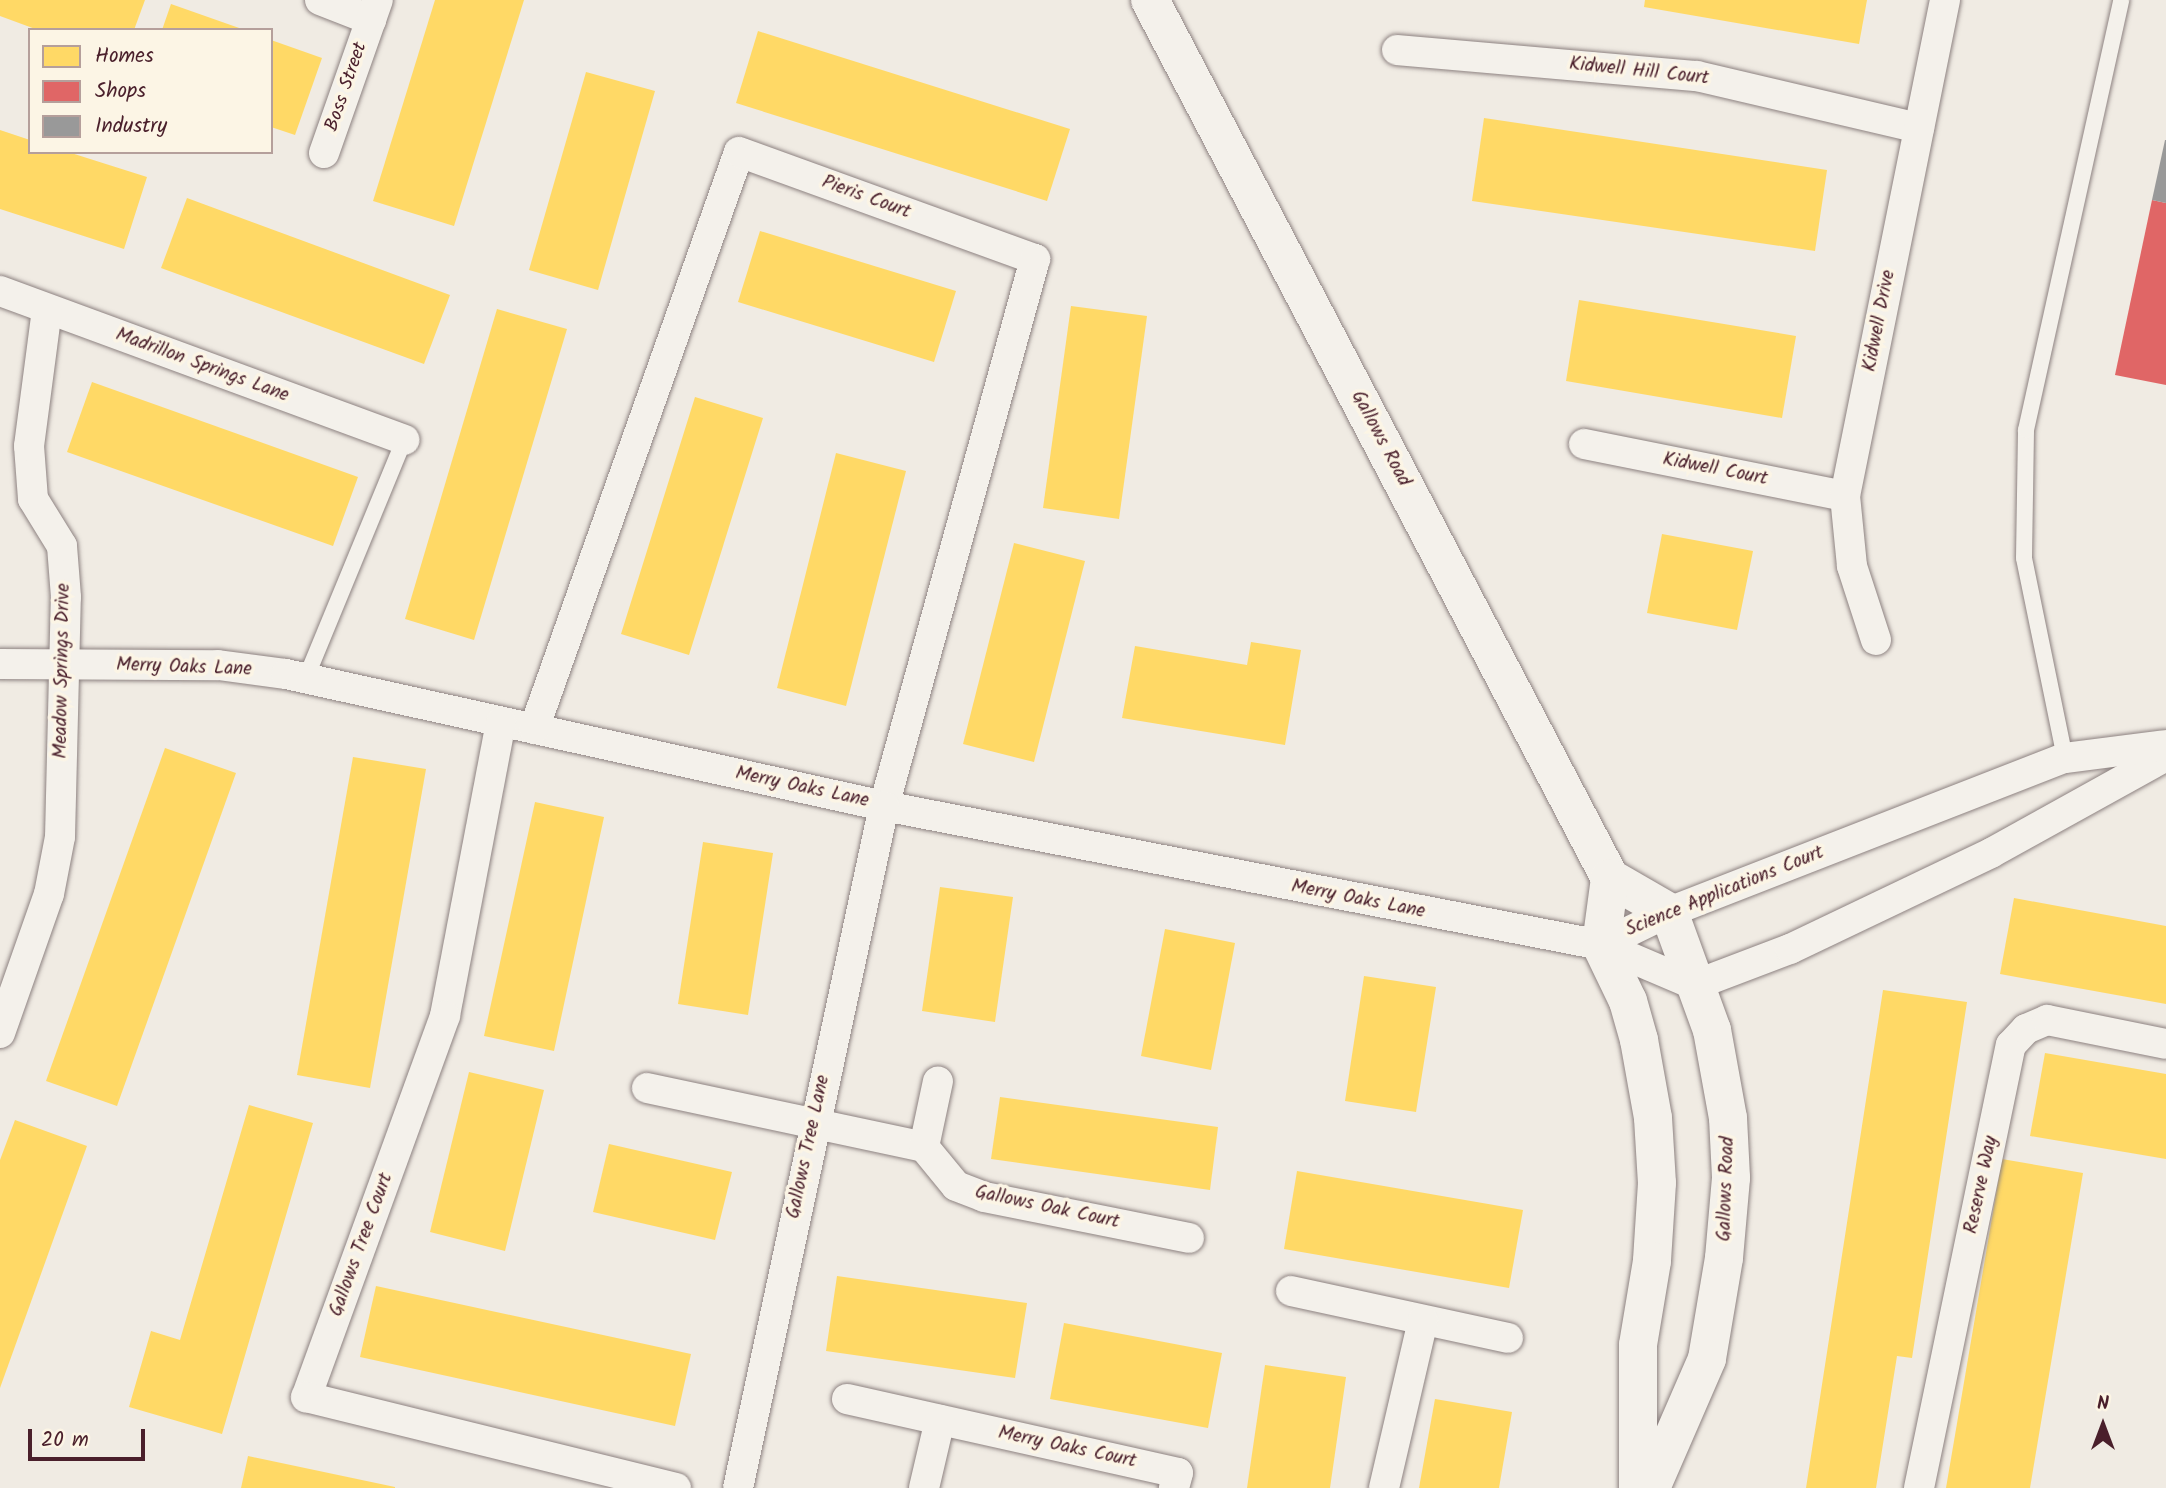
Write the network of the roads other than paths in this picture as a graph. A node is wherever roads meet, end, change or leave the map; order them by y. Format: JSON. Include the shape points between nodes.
{"nodes":[{"id":1,"x":320,"y":0,"type":"edge"},
{"id":2,"x":1150,"y":0,"type":"edge"},
{"id":3,"x":1945,"y":0,"type":"edge"},
{"id":4,"x":2121,"y":0,"type":"edge"},
{"id":5,"x":374,"y":10,"type":"edge"},
{"id":6,"x":1397,"y":50,"type":"dead end"},
{"id":7,"x":1919,"y":128,"type":"junction"},
{"id":8,"x":324,"y":153,"type":"dead end"},
{"id":9,"x":0,"y":291,"type":"edge"},
{"id":10,"x":47,"y":309,"type":"junction"},
{"id":11,"x":404,"y":440,"type":"joint"},
{"id":12,"x":1584,"y":444,"type":"dead end"},
{"id":13,"x":1845,"y":496,"type":"junction"},
{"id":14,"x":1876,"y":640,"type":"dead end"},
{"id":15,"x":0,"y":664,"type":"edge"},
{"id":16,"x":64,"y":665,"type":"junction"},
{"id":17,"x":306,"y":678,"type":"junction"},
{"id":18,"x":501,"y":722,"type":"junction"},
{"id":19,"x":534,"y":729,"type":"junction"},
{"id":20,"x":2166,"y":745,"type":"edge"},
{"id":21,"x":2166,"y":756,"type":"edge"},
{"id":22,"x":2065,"y":758,"type":"junction"},
{"id":23,"x":884,"y":806,"type":"junction"},
{"id":24,"x":1610,"y":878,"type":"junction"},
{"id":25,"x":1670,"y":912,"type":"junction"},
{"id":26,"x":1601,"y":945,"type":"junction"},
{"id":27,"x":11,"y":971,"type":"edge"},
{"id":28,"x":1695,"y":985,"type":"junction"},
{"id":29,"x":0,"y":1033,"type":"edge"},
{"id":30,"x":2166,"y":1044,"type":"edge"},
{"id":31,"x":938,"y":1081,"type":"dead end"},
{"id":32,"x":647,"y":1088,"type":"dead end"},
{"id":33,"x":813,"y":1123,"type":"junction"},
{"id":34,"x":924,"y":1147,"type":"junction"},
{"id":35,"x":1189,"y":1238,"type":"dead end"},
{"id":36,"x":1291,"y":1291,"type":"dead end"},
{"id":37,"x":1423,"y":1320,"type":"junction"},
{"id":38,"x":1508,"y":1338,"type":"dead end"},
{"id":39,"x":847,"y":1399,"type":"dead end"},
{"id":40,"x":940,"y":1420,"type":"junction"},
{"id":41,"x":676,"y":1488,"type":"edge"},
{"id":42,"x":738,"y":1488,"type":"edge"},
{"id":43,"x":924,"y":1488,"type":"edge"},
{"id":44,"x":1174,"y":1488,"type":"edge"},
{"id":45,"x":1384,"y":1488,"type":"edge"},
{"id":46,"x":1638,"y":1488,"type":"edge"},
{"id":47,"x":1651,"y":1488,"type":"edge"},
{"id":48,"x":1919,"y":1488,"type":"edge"}],
"edges":[{"from":1,"to":5,"type":"street","name":"Boss Street"},
{"from":2,"to":24,"type":"main road","name":"Gallows Road"},
{"from":3,"to":7,"type":"street","name":"Kidwell Drive"},
{"from":4,"to":22,"type":"lane","via":[[2026,430],[2024,558]]},
{"from":5,"to":8,"type":"street","name":"Boss Street"},
{"from":6,"to":7,"type":"street","name":"Kidwell Hill Court","via":[[1697,76]]},
{"from":7,"to":13,"type":"street","name":"Kidwell Drive"},
{"from":9,"to":10,"type":"street","name":"Madrillon Springs Lane"},
{"from":10,"to":11,"type":"street","name":"Madrillon Springs Lane"},
{"from":10,"to":16,"type":"street","name":"Meadow Springs Drive","via":[[29,446],[33,499],[62,546]]},
{"from":11,"to":17,"type":"lane"},
{"from":12,"to":13,"type":"street","name":"Kidwell Court"},
{"from":13,"to":14,"type":"street","name":"Kidwell Drive","via":[[1852,566]]},
{"from":15,"to":16,"type":"street","name":"Merry Oaks Lane"},
{"from":16,"to":17,"type":"street","name":"Merry Oaks Lane","via":[[218,665]]},
{"from":16,"to":27,"type":"street","name":"Meadow Springs Drive","via":[[60,837],[49,894]]},
{"from":17,"to":18,"type":"street","name":"Merry Oaks Lane"},
{"from":18,"to":19,"type":"street","name":"Merry Oaks Lane"},
{"from":18,"to":41,"type":"street","name":"Gallows Tree Court","via":[[445,1016],[306,1397]]},
{"from":19,"to":23,"type":"street","name":"Merry Oaks Lane"},
{"from":19,"to":23,"type":"street","name":"Pieris Court","via":[[739,152],[1035,259]]},
{"from":20,"to":22,"type":"street","name":"Science Applications Court"},
{"from":21,"to":28,"type":"street","via":[[1991,853],[1790,949]]},
{"from":22,"to":25,"type":"street","name":"Science Applications Court"},
{"from":23,"to":26,"type":"street","name":"Merry Oaks Lane"},
{"from":23,"to":33,"type":"street","name":"Gallows Tree Lane"},
{"from":24,"to":25,"type":"main road"},
{"from":24,"to":26,"type":"main road"},
{"from":25,"to":26,"type":"street","name":"Science Applications Court"},
{"from":25,"to":28,"type":"main road","name":"Gallows Road"},
{"from":26,"to":28,"type":"street","name":"Science Applications Court"},
{"from":26,"to":46,"type":"main road","via":[[1628,1002],[1653,1118],[1657,1182],[1652,1261],[1638,1345]]},
{"from":27,"to":29,"type":"street","name":"Meadow Springs Drive"},
{"from":28,"to":47,"type":"main road","name":"Gallows Road","via":[[1712,1030],[1728,1118],[1730,1191],[1707,1359]]},
{"from":30,"to":48,"type":"street","name":"Reserve Way","via":[[2047,1020],[2026,1029],[2011,1045]]},
{"from":31,"to":34,"type":"street"},
{"from":32,"to":33,"type":"street"},
{"from":33,"to":34,"type":"street"},
{"from":33,"to":42,"type":"street","name":"Gallows Tree Lane"},
{"from":34,"to":35,"type":"street","name":"Gallows Oak Court","via":[[956,1186],[984,1198]]},
{"from":36,"to":37,"type":"street"},
{"from":37,"to":38,"type":"street"},
{"from":37,"to":45,"type":"street"},
{"from":39,"to":40,"type":"street","name":"Merry Oaks Court"},
{"from":40,"to":43,"type":"street"},
{"from":40,"to":44,"type":"street","name":"Merry Oaks Court","via":[[1178,1473]]}]}
